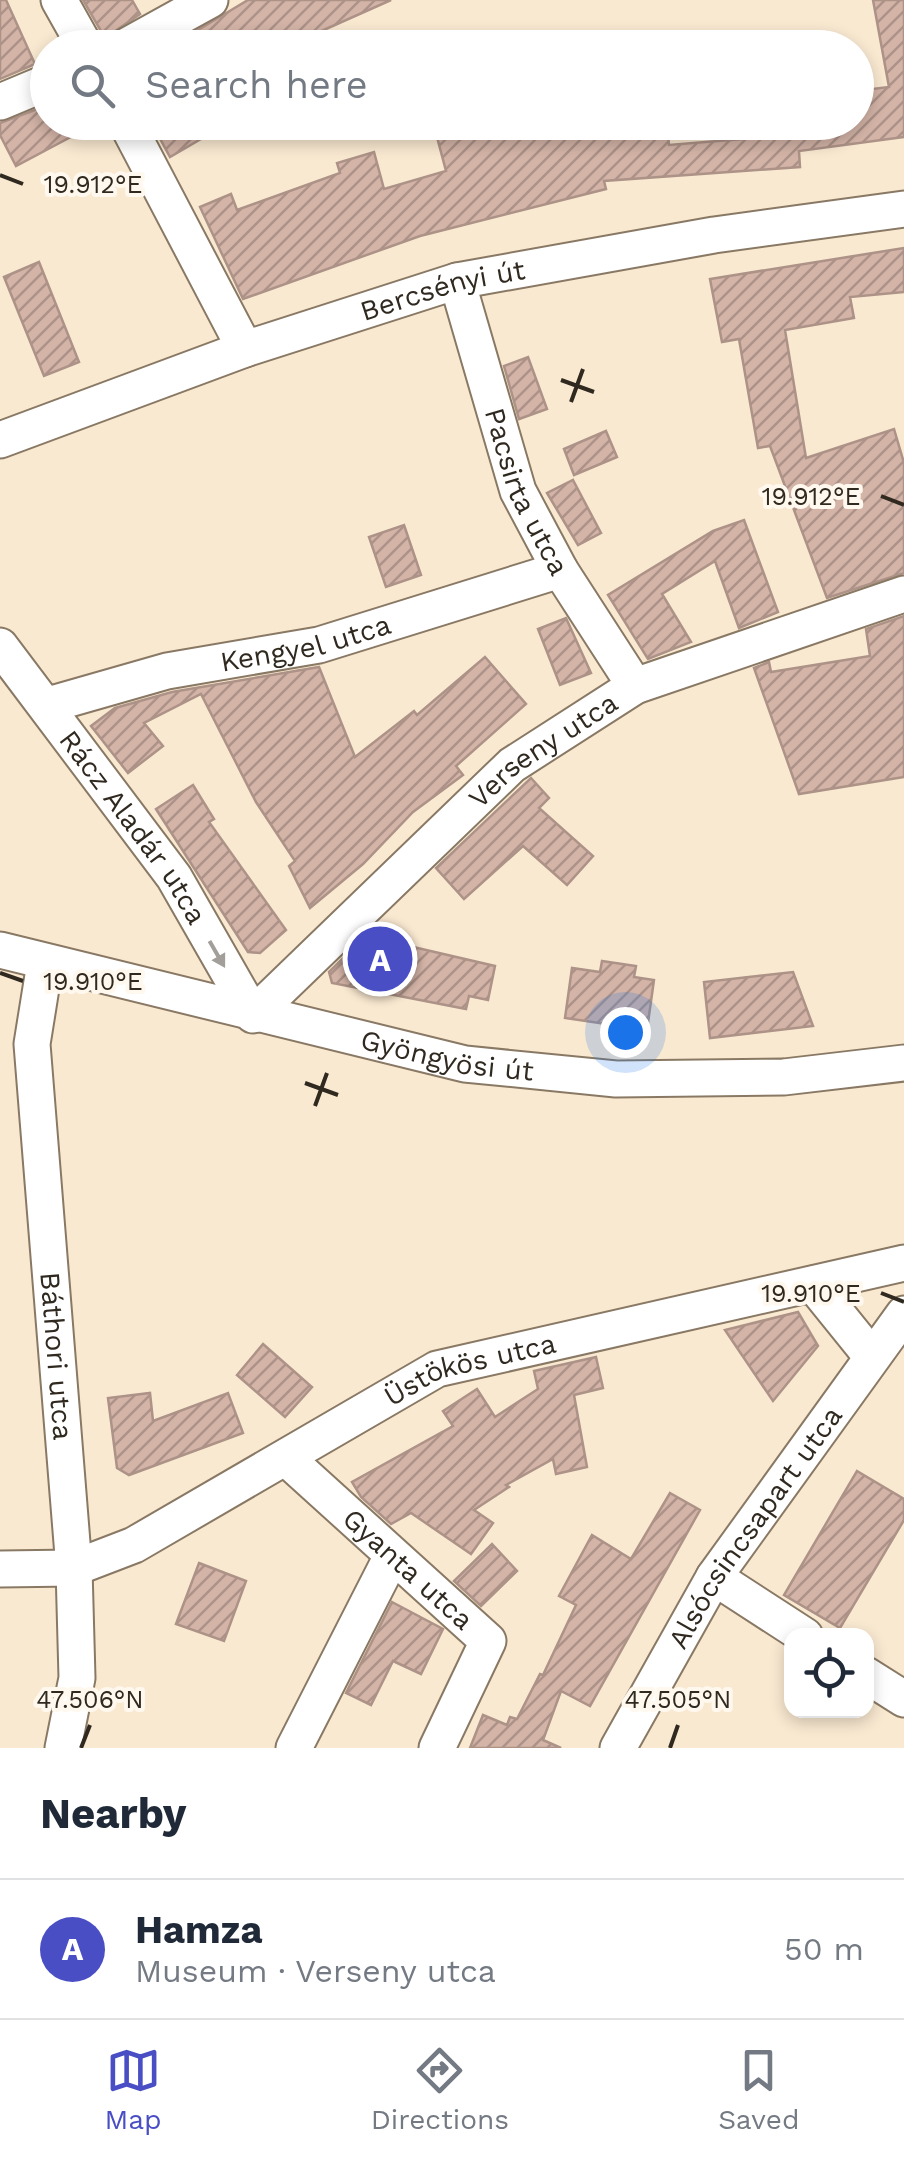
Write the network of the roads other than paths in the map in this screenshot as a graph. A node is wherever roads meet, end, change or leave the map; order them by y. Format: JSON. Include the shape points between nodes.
{"nodes":[{"id":1,"x":60,"y":0,"type":"edge"},
{"id":2,"x":210,"y":0,"type":"edge"},
{"id":3,"x":76,"y":30,"type":"edge"},
{"id":4,"x":156,"y":30,"type":"edge"},
{"id":5,"x":30,"y":90,"type":"edge"},
{"id":6,"x":0,"y":102,"type":"edge"},
{"id":7,"x":135,"y":140,"type":"edge"},
{"id":8,"x":904,"y":209,"type":"edge"},
{"id":9,"x":457,"y":281,"type":"junction"},
{"id":10,"x":245,"y":350,"type":"junction"},
{"id":11,"x":0,"y":440,"type":"edge"},
{"id":12,"x":560,"y":570,"type":"junction"},
{"id":13,"x":904,"y":594,"type":"edge"},
{"id":14,"x":0,"y":646,"type":"edge"},
{"id":15,"x":634,"y":686,"type":"junction"},
{"id":16,"x":48,"y":705,"type":"junction"},
{"id":17,"x":0,"y":950,"type":"edge"},
{"id":18,"x":45,"y":963,"type":"junction"},
{"id":19,"x":253,"y":1016,"type":"junction"},
{"id":20,"x":904,"y":1063,"type":"edge"},
{"id":21,"x":904,"y":1263,"type":"edge"},
{"id":22,"x":813,"y":1284,"type":"junction"},
{"id":23,"x":904,"y":1314,"type":"edge"},
{"id":24,"x":872,"y":1357,"type":"junction"},
{"id":25,"x":286,"y":1458,"type":"junction"},
{"id":26,"x":392,"y":1556,"type":"junction"},
{"id":27,"x":74,"y":1568,"type":"junction"},
{"id":28,"x":0,"y":1569,"type":"edge"},
{"id":29,"x":714,"y":1577,"type":"junction"},
{"id":30,"x":794,"y":1628,"type":"edge"},
{"id":31,"x":874,"y":1680,"type":"edge"},
{"id":32,"x":904,"y":1699,"type":"edge"},
{"id":33,"x":63,"y":1748,"type":"edge"},
{"id":34,"x":294,"y":1748,"type":"edge"},
{"id":35,"x":438,"y":1748,"type":"edge"},
{"id":36,"x":618,"y":1748,"type":"edge"}],
"edges":[{"from":1,"to":3,"type":"street"},
{"from":2,"to":4,"type":"street"},
{"from":5,"to":6,"type":"street"},
{"from":7,"to":10,"type":"street"},
{"from":8,"to":9,"type":"street","name":"Bercsényi út"},
{"from":9,"to":10,"type":"street","name":"Bercsényi út"},
{"from":9,"to":12,"type":"street","name":"Pacsirta utca","via":[[518,491]]},
{"from":10,"to":11,"type":"street","name":"Bercsényi út"},
{"from":12,"to":15,"type":"street","name":"Pacsirta utca"},
{"from":12,"to":16,"type":"street","name":"Kengyel utca","via":[[319,645],[167,671]]},
{"from":13,"to":15,"type":"street","name":"Verseny utca"},
{"from":14,"to":16,"type":"street","name":"Rácz Aladár utca"},
{"from":15,"to":19,"type":"street","name":"Verseny utca","via":[[512,765]]},
{"from":16,"to":19,"type":"street","name":"Rácz Aladár utca","one_way":true,"via":[[174,877]]},
{"from":17,"to":18,"type":"street","name":"Gyöngyösi út"},
{"from":18,"to":19,"type":"street","name":"Gyöngyösi út"},
{"from":18,"to":27,"type":"street","name":"Báthori utca","via":[[32,1044]]},
{"from":19,"to":20,"type":"street","name":"Gyöngyösi út","via":[[464,1064],[616,1079],[784,1076]]},
{"from":21,"to":22,"type":"street","name":"Üstökös utca"},
{"from":22,"to":24,"type":"street"},
{"from":22,"to":25,"type":"street","name":"Üstökös utca","via":[[437,1369]]},
{"from":23,"to":24,"type":"street","name":"Alsócsincsapart utca"},
{"from":24,"to":29,"type":"street","name":"Alsócsincsapart utca"},
{"from":25,"to":26,"type":"street","name":"Gyanta utca"},
{"from":25,"to":27,"type":"street","name":"Üstökös utca","via":[[134,1545]]},
{"from":26,"to":34,"type":"street"},
{"from":26,"to":35,"type":"street","name":"Gyanta utca","via":[[488,1641]]},
{"from":27,"to":28,"type":"street"},
{"from":27,"to":33,"type":"street","name":"Báthori utca","via":[[78,1678]]},
{"from":29,"to":30,"type":"street"},
{"from":29,"to":36,"type":"street","name":"Alsócsincsapart utca"},
{"from":31,"to":32,"type":"street"}]}
